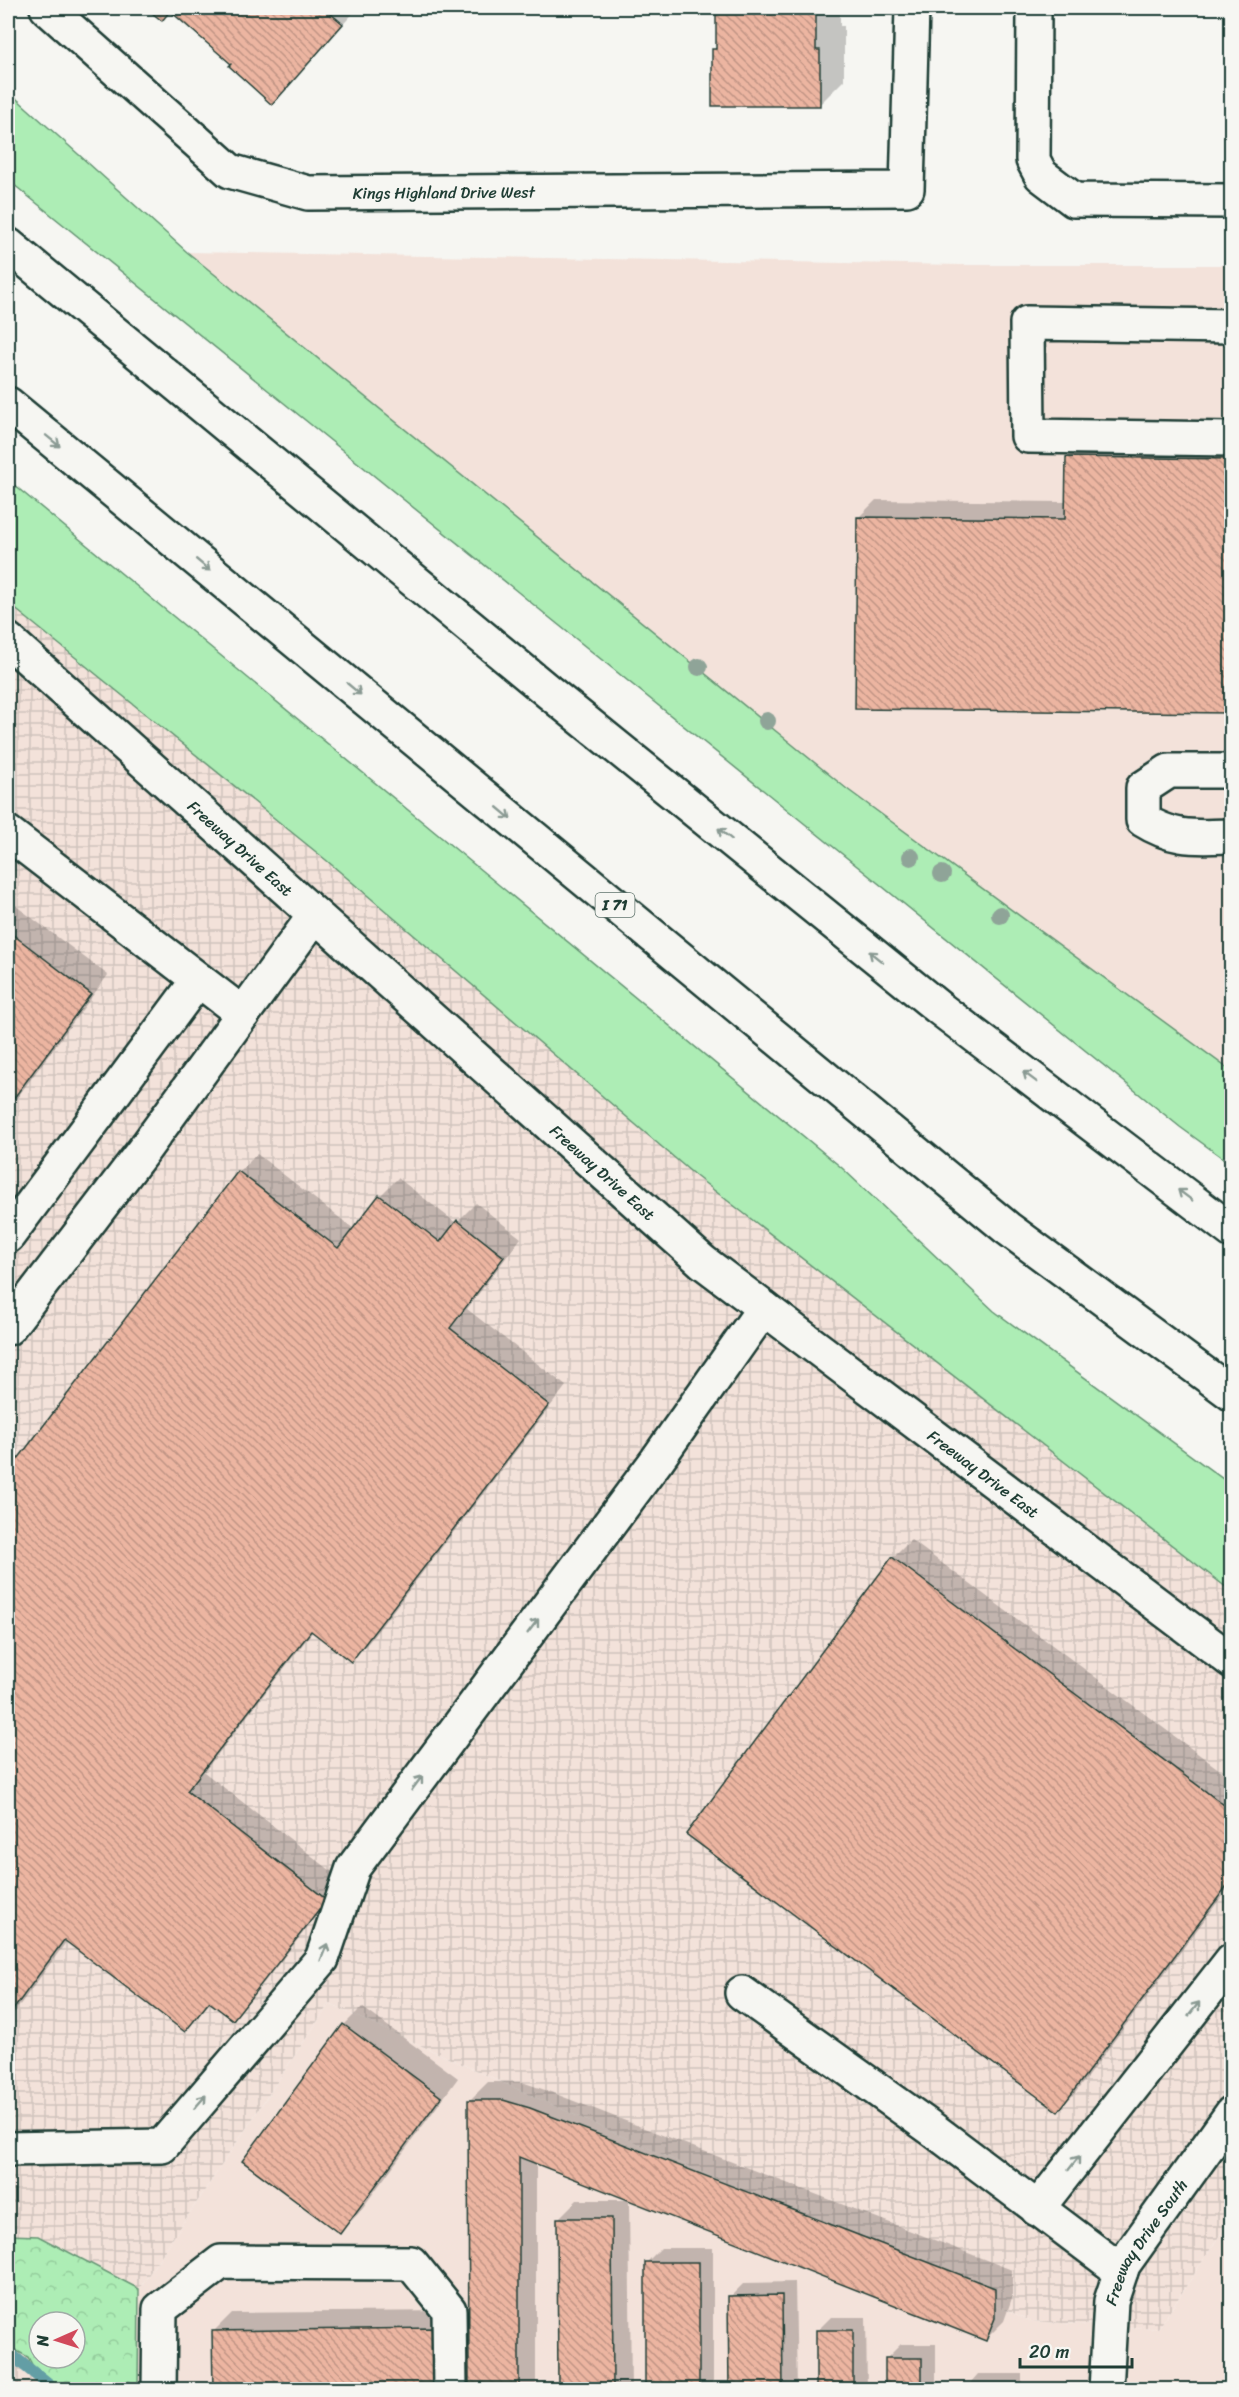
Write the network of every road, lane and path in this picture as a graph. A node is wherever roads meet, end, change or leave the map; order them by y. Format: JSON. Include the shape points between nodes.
{"nodes":[{"id":1,"x":46,"y":8,"type":"edge"},
{"id":2,"x":912,"y":8,"type":"edge"},
{"id":3,"x":1034,"y":8,"type":"edge"},
{"id":4,"x":1232,"y":201,"type":"edge"},
{"id":5,"x":8,"y":245,"type":"edge"},
{"id":6,"x":1232,"y":326,"type":"edge"},
{"id":7,"x":8,"y":404,"type":"edge"},
{"id":8,"x":1232,"y":439,"type":"edge"},
{"id":9,"x":8,"y":640,"type":"edge"},
{"id":10,"x":1232,"y":771,"type":"edge"},
{"id":11,"x":8,"y":833,"type":"edge"},
{"id":12,"x":1232,"y":836,"type":"edge"},
{"id":13,"x":315,"y":915,"type":"junction"},
{"id":14,"x":198,"y":980,"type":"junction"},
{"id":15,"x":243,"y":1014,"type":"junction"},
{"id":16,"x":1232,"y":1231,"type":"edge"},
{"id":17,"x":8,"y":1236,"type":"edge"},
{"id":18,"x":764,"y":1308,"type":"junction"},
{"id":19,"x":8,"y":1328,"type":"edge"},
{"id":20,"x":1232,"y":1394,"type":"edge"},
{"id":21,"x":1232,"y":1661,"type":"edge"},
{"id":22,"x":1232,"y":1960,"type":"edge"},
{"id":23,"x":742,"y":1993,"type":"dead end"},
{"id":24,"x":1232,"y":2113,"type":"edge"},
{"id":25,"x":8,"y":2150,"type":"edge"},
{"id":26,"x":1221,"y":2152,"type":"edge"},
{"id":27,"x":1038,"y":2209,"type":"junction"},
{"id":28,"x":1120,"y":2271,"type":"junction"},
{"id":29,"x":159,"y":2390,"type":"edge"},
{"id":30,"x":450,"y":2390,"type":"edge"},
{"id":31,"x":1106,"y":2390,"type":"edge"}],
"edges":[{"from":1,"to":2,"type":"main road","name":"Kings Highland Drive West","via":[[230,171],[308,193],[907,189]]},
{"from":3,"to":4,"type":"main road","via":[[1033,160],[1041,175],[1074,200]]},
{"from":16,"to":5,"type":"main road","one_way":true,"via":[[939,1008]]},
{"from":6,"to":8,"type":"main road","via":[[1027,323],[1028,436]]},
{"from":7,"to":20,"type":"main road","number":"I 71","one_way":true,"via":[[1007,1228]]},
{"from":9,"to":13,"type":"main road","name":"Freeway Drive East"},
{"from":10,"to":12,"type":"main road","via":[[1169,771],[1143,788],[1143,820],[1162,832],[1189,837]]},
{"from":11,"to":14,"type":"main road"},
{"from":13,"to":15,"type":"main road"},
{"from":13,"to":18,"type":"main road","name":"Freeway Drive East","via":[[703,1262]]},
{"from":14,"to":15,"type":"main road"},
{"from":14,"to":17,"type":"main road"},
{"from":15,"to":19,"type":"main road"},
{"from":18,"to":21,"type":"main road","name":"Freeway Drive East"},
{"from":25,"to":18,"type":"main road","one_way":true,"via":[[162,2146],[322,1959],[353,1868],[657,1460]]},
{"from":27,"to":22,"type":"main road","one_way":true},
{"from":23,"to":27,"type":"main road"},
{"from":24,"to":26,"type":"main road","name":"Freeway Drive South"},
{"from":26,"to":28,"type":"main road","name":"Freeway Drive South"},
{"from":27,"to":28,"type":"main road"},
{"from":28,"to":31,"type":"main road","name":"Freeway Drive South","via":[[1111,2301]]},
{"from":29,"to":30,"type":"main road","via":[[160,2309],[221,2262],[411,2263],[449,2310]]}]}
